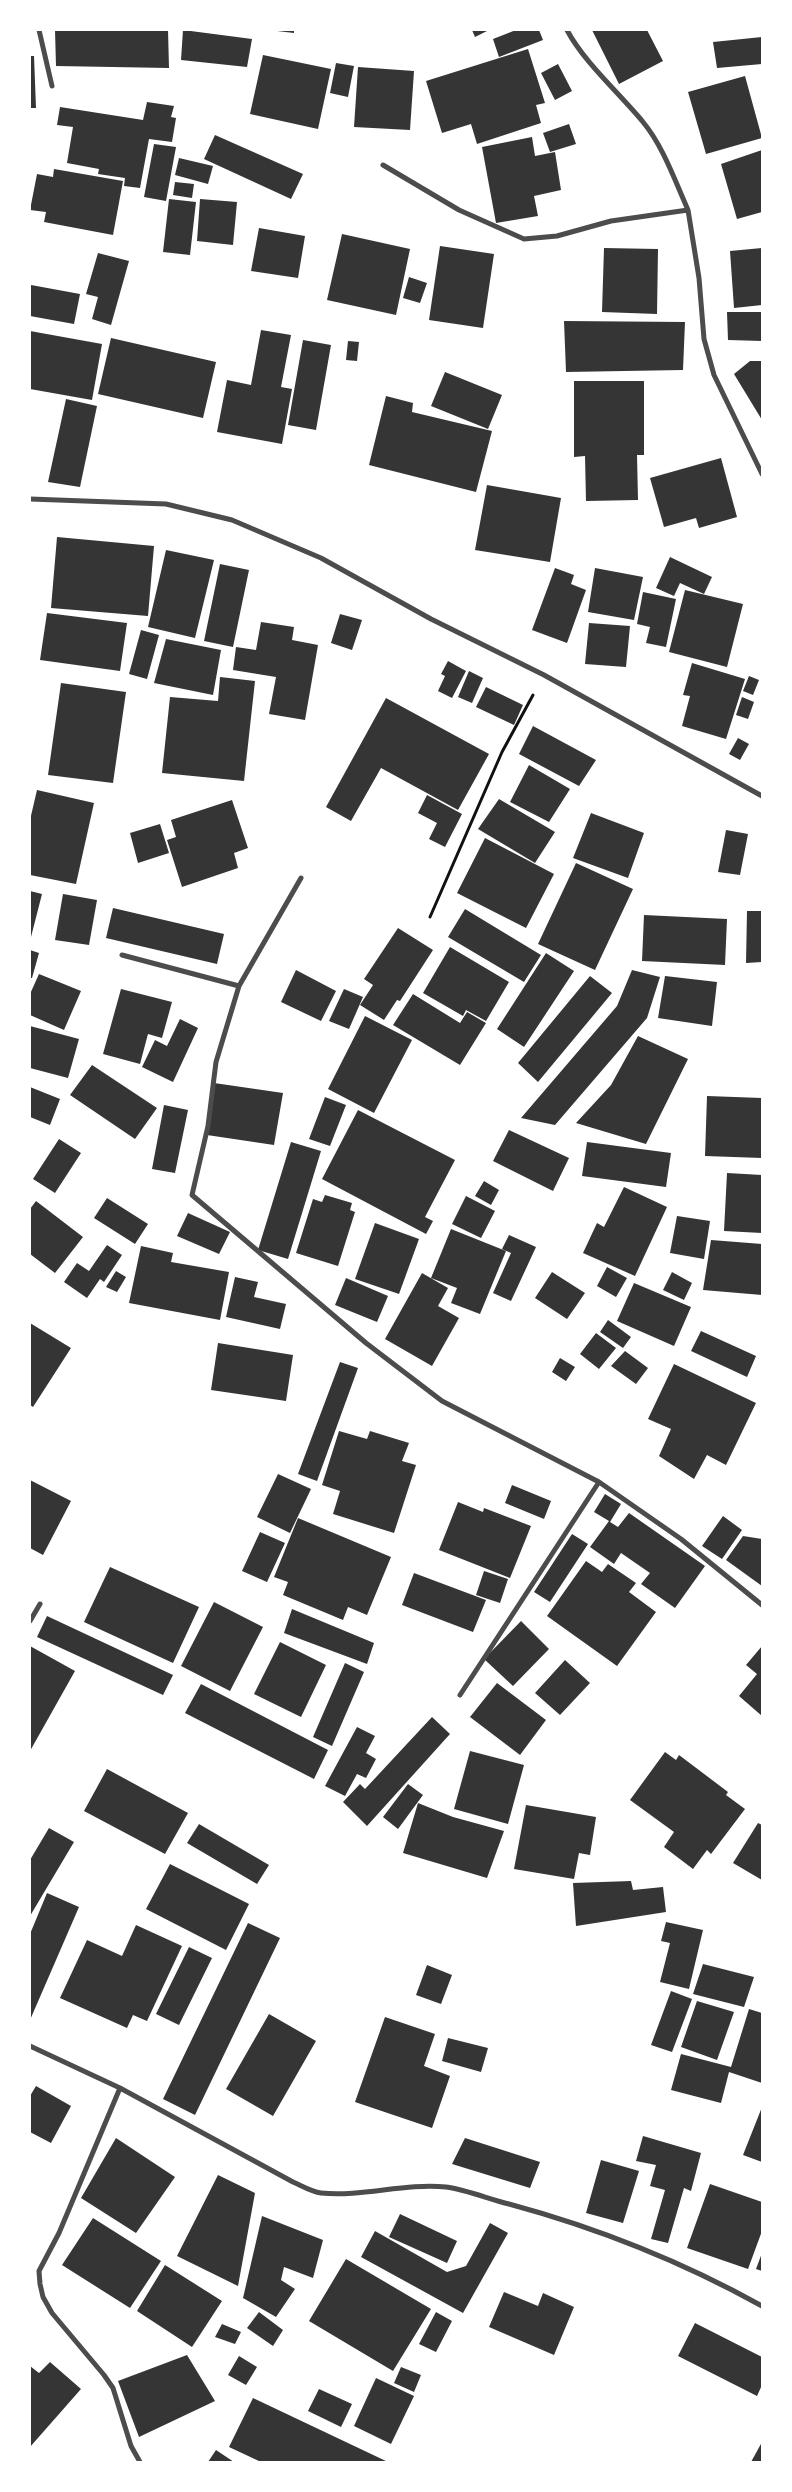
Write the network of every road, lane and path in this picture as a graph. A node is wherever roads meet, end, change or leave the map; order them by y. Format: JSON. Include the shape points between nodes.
{"nodes":[{"id":1,"x":39,"y":30,"type":"edge"},
{"id":2,"x":567,"y":30,"type":"edge"},
{"id":3,"x":52,"y":86,"type":"dead end"},
{"id":4,"x":383,"y":165,"type":"dead end"},
{"id":5,"x":688,"y":210,"type":"junction"},
{"id":6,"x":762,"y":474,"type":"edge"},
{"id":7,"x":30,"y":499,"type":"edge"},
{"id":8,"x":544,"y":675,"type":"junction"},
{"id":9,"x":762,"y":796,"type":"edge"},
{"id":10,"x":301,"y":878,"type":"dead end"},
{"id":11,"x":430,"y":917,"type":"dead end"},
{"id":12,"x":122,"y":955,"type":"dead end"},
{"id":13,"x":239,"y":986,"type":"junction"},
{"id":14,"x":599,"y":1482,"type":"junction"},
{"id":15,"x":40,"y":1604,"type":"dead end"},
{"id":16,"x":762,"y":1605,"type":"edge"},
{"id":17,"x":30,"y":1621,"type":"edge"},
{"id":18,"x":460,"y":1694,"type":"dead end"},
{"id":19,"x":30,"y":2046,"type":"edge"},
{"id":20,"x":120,"y":2088,"type":"junction"},
{"id":21,"x":762,"y":2306,"type":"edge"},
{"id":22,"x":140,"y":2462,"type":"edge"}],
"edges":[{"from":1,"to":3,"type":"street"},
{"from":2,"to":5,"type":"street","via":[[608,84],[644,123]]},
{"from":4,"to":5,"type":"street","via":[[459,210],[524,239],[557,236],[611,221]]},
{"from":5,"to":6,"type":"street","via":[[699,278],[704,339],[711,366]]},
{"from":7,"to":8,"type":"street","via":[[166,504],[232,520],[321,558],[431,619]]},
{"from":8,"to":9,"type":"street"},
{"from":8,"to":11,"type":"path","via":[[502,752]]},
{"from":10,"to":13,"type":"street"},
{"from":12,"to":13,"type":"street"},
{"from":13,"to":14,"type":"street","via":[[216,1062],[208,1126],[192,1195],[366,1343],[442,1400]]},
{"from":14,"to":16,"type":"street","via":[[681,1539]]},
{"from":14,"to":18,"type":"street"},
{"from":15,"to":17,"type":"street"},
{"from":19,"to":20,"type":"street"},
{"from":20,"to":21,"type":"street","via":[[293,2182],[319,2192],[447,2187],[561,2218],[636,2245],[692,2269]]},
{"from":20,"to":22,"type":"street","via":[[59,2233],[39,2271],[39,2278],[43,2297],[52,2313],[113,2388]]}]}
